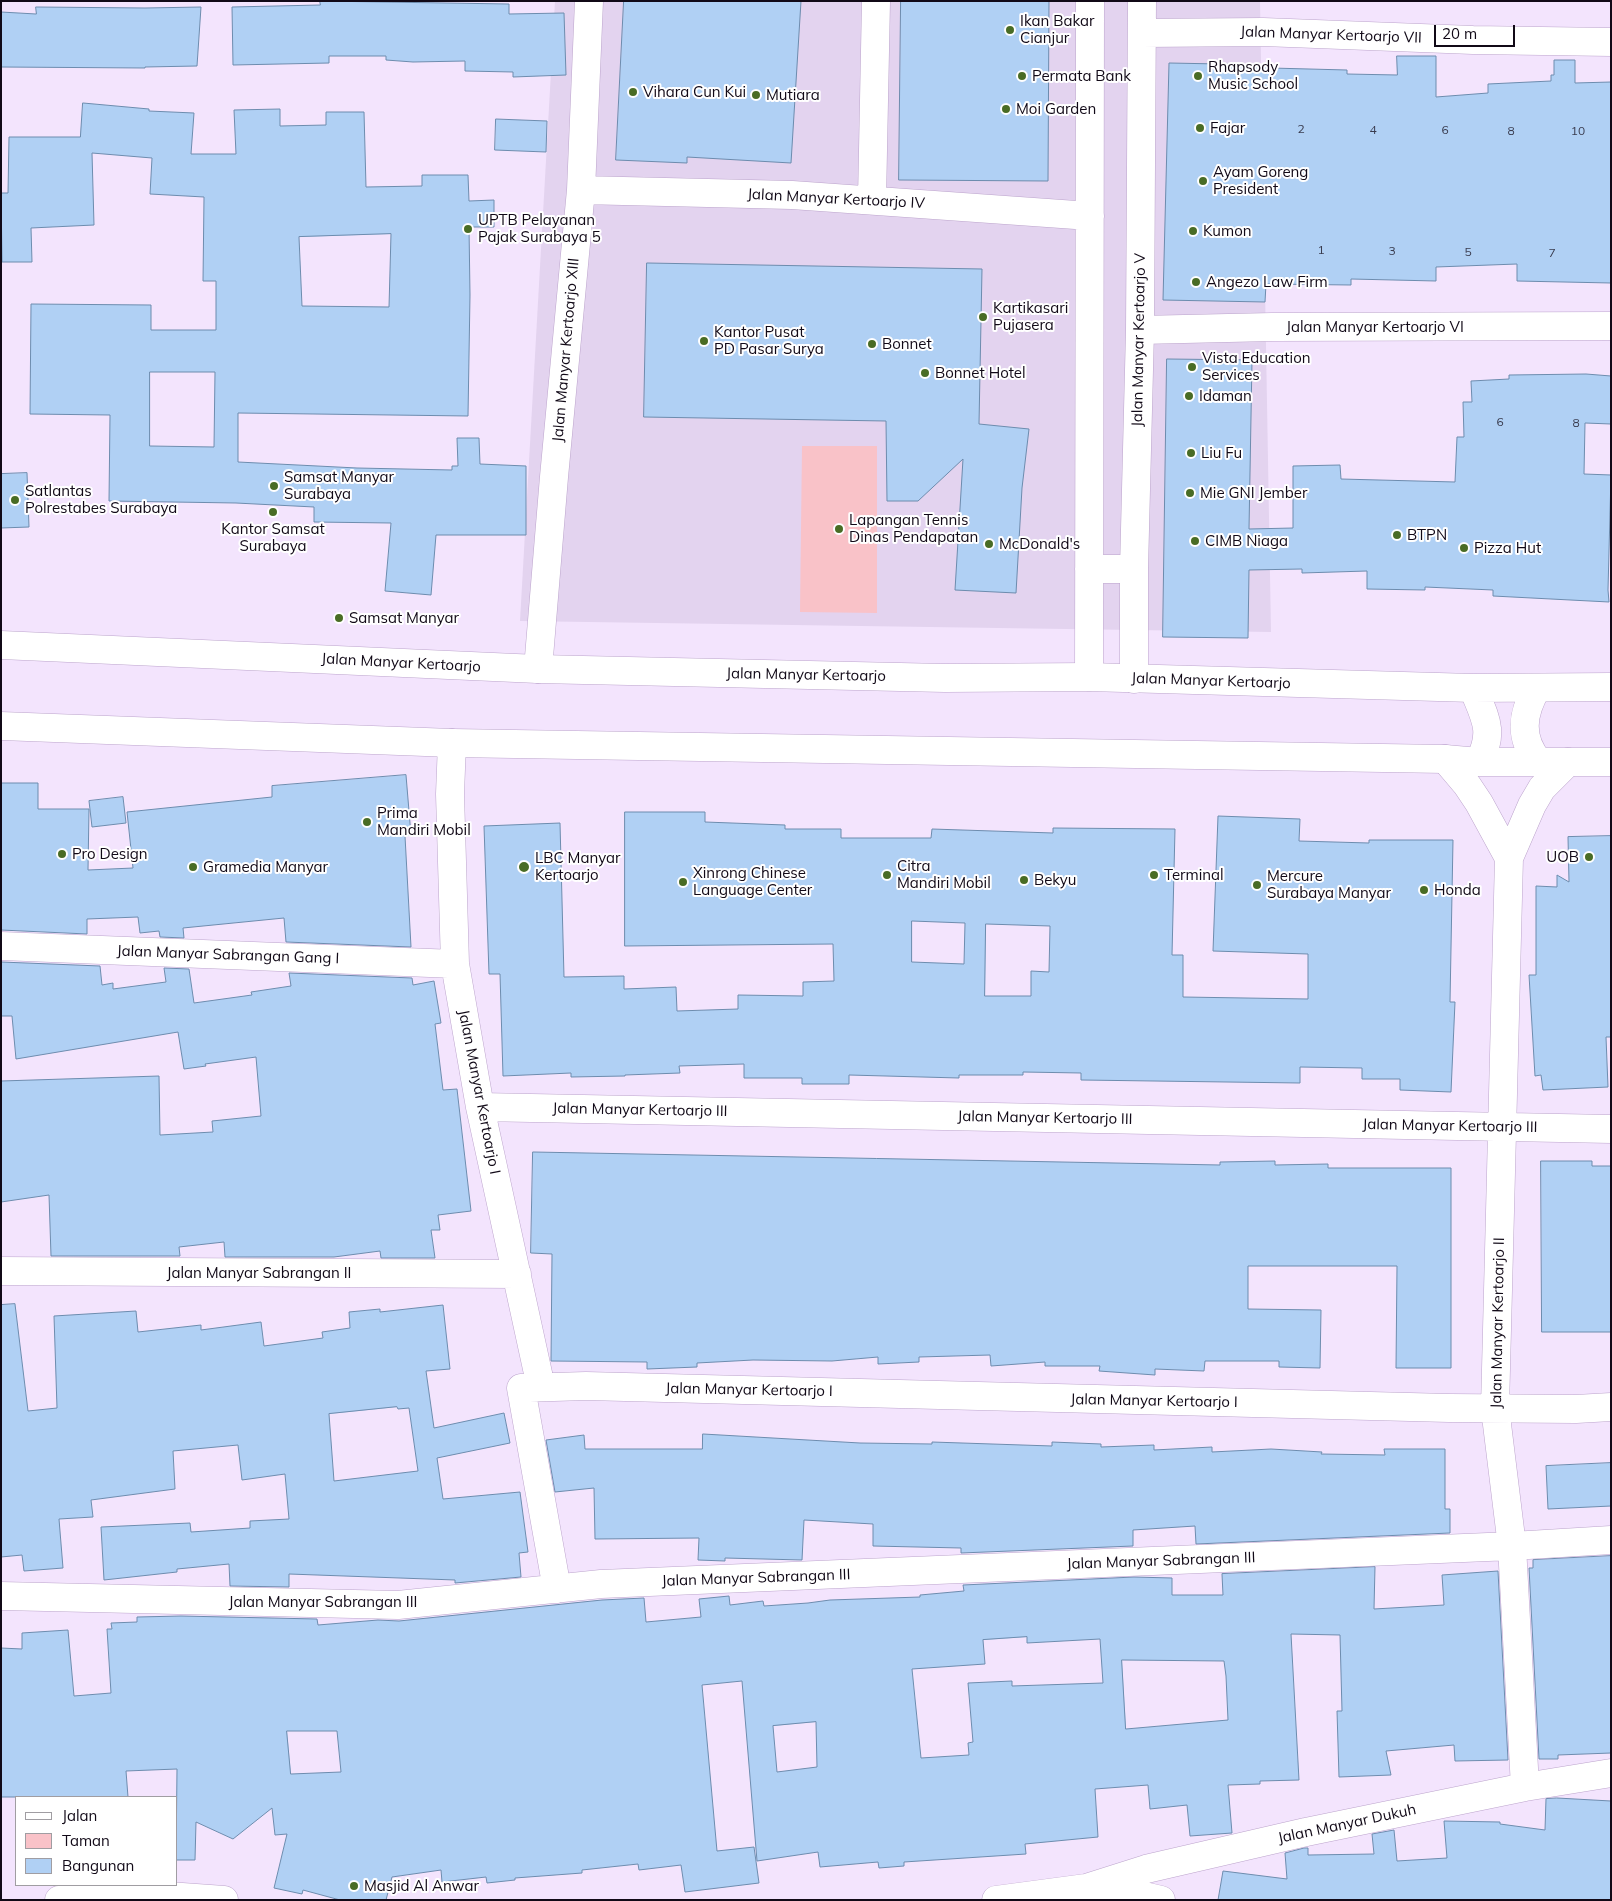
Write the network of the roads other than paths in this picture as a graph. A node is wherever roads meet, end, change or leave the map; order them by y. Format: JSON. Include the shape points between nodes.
{"nodes":[{"id":1,"x":590,"y":1,"type":"edge"},
{"id":2,"x":876,"y":1,"type":"edge"},
{"id":3,"x":1090,"y":1,"type":"edge"},
{"id":4,"x":1142,"y":1,"type":"edge"},
{"id":5,"x":1142,"y":33,"type":"junction"},
{"id":6,"x":1611,"y":42,"type":"edge"},
{"id":7,"x":581,"y":190,"type":"junction"},
{"id":8,"x":872,"y":200,"type":"junction"},
{"id":9,"x":1090,"y":216,"type":"junction"},
{"id":10,"x":1611,"y":326,"type":"edge"},
{"id":11,"x":1140,"y":330,"type":"junction"},
{"id":12,"x":1089,"y":569,"type":"junction"},
{"id":13,"x":1134,"y":569,"type":"junction"},
{"id":14,"x":1,"y":645,"type":"edge"},
{"id":15,"x":538,"y":669,"type":"junction"},
{"id":16,"x":1089,"y":677,"type":"junction"},
{"id":17,"x":1134,"y":680,"type":"junction"},
{"id":18,"x":1611,"y":687,"type":"edge"},
{"id":19,"x":1473,"y":688,"type":"junction"},
{"id":20,"x":1537,"y":688,"type":"junction"},
{"id":21,"x":1,"y":726,"type":"edge"},
{"id":22,"x":452,"y":743,"type":"junction"},
{"id":23,"x":1445,"y":759,"type":"junction"},
{"id":24,"x":1538,"y":761,"type":"junction"},
{"id":25,"x":1479,"y":762,"type":"junction"},
{"id":26,"x":1568,"y":762,"type":"junction"},
{"id":27,"x":1611,"y":762,"type":"edge"},
{"id":28,"x":1509,"y":858,"type":"junction"},
{"id":29,"x":1,"y":946,"type":"edge"},
{"id":30,"x":455,"y":964,"type":"junction"},
{"id":31,"x":480,"y":1107,"type":"junction"},
{"id":32,"x":1502,"y":1127,"type":"junction"},
{"id":33,"x":1611,"y":1128,"type":"edge"},
{"id":34,"x":1,"y":1271,"type":"edge"},
{"id":35,"x":517,"y":1274,"type":"junction"},
{"id":36,"x":541,"y":1387,"type":"junction"},
{"id":37,"x":1611,"y":1407,"type":"edge"},
{"id":38,"x":1495,"y":1408,"type":"junction"},
{"id":39,"x":1611,"y":1540,"type":"edge"},
{"id":40,"x":1512,"y":1546,"type":"junction"},
{"id":41,"x":557,"y":1589,"type":"junction"},
{"id":42,"x":1,"y":1596,"type":"edge"},
{"id":43,"x":1611,"y":1773,"type":"edge"},
{"id":44,"x":1525,"y":1787,"type":"junction"},
{"id":45,"x":1086,"y":1888,"type":"junction"},
{"id":46,"x":87,"y":1899,"type":"edge"},
{"id":47,"x":59,"y":1900,"type":"edge"},
{"id":48,"x":224,"y":1900,"type":"edge"},
{"id":49,"x":996,"y":1900,"type":"edge"},
{"id":50,"x":1161,"y":1900,"type":"edge"}],
"edges":[{"from":1,"to":7,"type":"street","name":"Jalan Manyar Kertoarjo XIII"},
{"from":2,"to":8,"type":"street"},
{"from":3,"to":9,"type":"street"},
{"from":4,"to":5,"type":"street","name":"Jalan Manyar Kertoarjo V"},
{"from":5,"to":6,"type":"street","name":"Jalan Manyar Kertoarjo VII","via":[[1263,32]]},
{"from":5,"to":11,"type":"street","name":"Jalan Manyar Kertoarjo V"},
{"from":7,"to":8,"type":"street","name":"Jalan Manyar Kertoarjo IV"},
{"from":7,"to":15,"type":"street","name":"Jalan Manyar Kertoarjo XIII"},
{"from":8,"to":9,"type":"street","name":"Jalan Manyar Kertoarjo IV"},
{"from":9,"to":12,"type":"street"},
{"from":10,"to":11,"type":"street","name":"Jalan Manyar Kertoarjo VI"},
{"from":11,"to":13,"type":"street","name":"Jalan Manyar Kertoarjo V"},
{"from":12,"to":13,"type":"street"},
{"from":12,"to":16,"type":"street"},
{"from":13,"to":17,"type":"street","name":"Jalan Manyar Kertoarjo V"},
{"from":14,"to":15,"type":"street","name":"Jalan Manyar Kertoarjo"},
{"from":15,"to":16,"type":"street","name":"Jalan Manyar Kertoarjo","via":[[945,678]]},
{"from":16,"to":17,"type":"street","name":"Jalan Manyar Kertoarjo"},
{"from":17,"to":19,"type":"street","name":"Jalan Manyar Kertoarjo"},
{"from":18,"to":20,"type":"street","name":"Jalan Manyar Kertoarjo"},
{"from":19,"to":20,"type":"street","name":"Jalan Manyar Kertoarjo"},
{"from":19,"to":25,"type":"street","via":[[1485,717],[1488,736]]},
{"from":20,"to":24,"type":"street","via":[[1529,700],[1525,721],[1527,746]]},
{"from":21,"to":22,"type":"street"},
{"from":22,"to":23,"type":"street"},
{"from":22,"to":30,"type":"street","name":"Jalan Manyar Kertoarjo I","via":[[450,794]]},
{"from":23,"to":25,"type":"street"},
{"from":23,"to":28,"type":"street","via":[[1467,784]]},
{"from":24,"to":25,"type":"street"},
{"from":24,"to":26,"type":"street"},
{"from":26,"to":27,"type":"street"},
{"from":26,"to":28,"type":"street","name":"Jalan Manyar Kertoarjo II","via":[[1542,788]]},
{"from":28,"to":32,"type":"street","name":"Jalan Manyar Kertoarjo II"},
{"from":29,"to":30,"type":"street","name":"Jalan Manyar Sabrangan Gang I"},
{"from":30,"to":31,"type":"street","name":"Jalan Manyar Kertoarjo I"},
{"from":31,"to":32,"type":"street","name":"Jalan Manyar Kertoarjo III"},
{"from":31,"to":35,"type":"street","name":"Jalan Manyar Kertoarjo I"},
{"from":32,"to":33,"type":"street","name":"Jalan Manyar Kertoarjo III"},
{"from":32,"to":38,"type":"street","name":"Jalan Manyar Kertoarjo II"},
{"from":34,"to":35,"type":"street","name":"Jalan Manyar Sabrangan II"},
{"from":35,"to":36,"type":"street","name":"Jalan Manyar Kertoarjo I"},
{"from":36,"to":38,"type":"street","name":"Jalan Manyar Kertoarjo I"},
{"from":36,"to":41,"type":"street","via":[[521,1388]]},
{"from":37,"to":38,"type":"street","name":"Jalan Manyar Kertoarjo I"},
{"from":38,"to":40,"type":"street","name":"Jalan Manyar Kertoarjo II"},
{"from":39,"to":40,"type":"street","name":"Jalan Manyar Sabrangan III"},
{"from":40,"to":41,"type":"street","name":"Jalan Manyar Sabrangan III","via":[[601,1584]]},
{"from":40,"to":44,"type":"street","name":"Jalan Manyar Kertoarjo II"},
{"from":41,"to":42,"type":"street","name":"Jalan Manyar Sabrangan III","via":[[398,1605]]},
{"from":43,"to":44,"type":"street","name":"Jalan Manyar Dukuh"},
{"from":44,"to":45,"type":"street","name":"Jalan Manyar Dukuh","via":[[1306,1832],[1146,1869]]},
{"from":45,"to":49,"type":"street"},
{"from":45,"to":50,"type":"street"},
{"from":46,"to":47,"type":"street"},
{"from":46,"to":48,"type":"street","via":[[168,1896]]}]}
